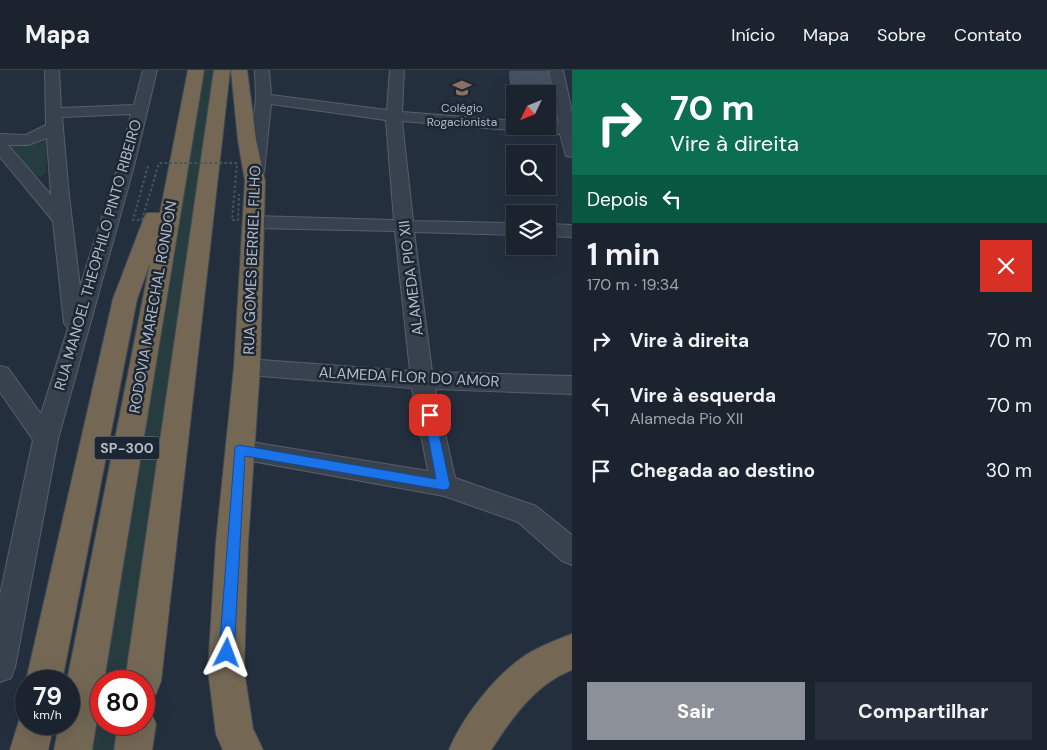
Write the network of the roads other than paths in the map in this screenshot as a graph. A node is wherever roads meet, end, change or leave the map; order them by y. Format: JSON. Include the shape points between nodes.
{"nodes":[{"id":1,"x":52,"y":70,"type":"edge"},
{"id":2,"x":150,"y":70,"type":"edge"},
{"id":3,"x":196,"y":70,"type":"edge"},
{"id":4,"x":222,"y":70,"type":"edge"},
{"id":5,"x":239,"y":70,"type":"edge"},
{"id":6,"x":262,"y":70,"type":"edge"},
{"id":7,"x":397,"y":70,"type":"edge"},
{"id":8,"x":556,"y":70,"type":"edge"},
{"id":9,"x":264,"y":99,"type":"junction"},
{"id":10,"x":139,"y":109,"type":"junction"},
{"id":11,"x":394,"y":116,"type":"junction"},
{"id":12,"x":53,"y":121,"type":"junction"},
{"id":13,"x":506,"y":125,"type":"edge"},
{"id":14,"x":556,"y":129,"type":"edge"},
{"id":15,"x":569,"y":130,"type":"edge"},
{"id":16,"x":0,"y":139,"type":"edge"},
{"id":17,"x":0,"y":146,"type":"edge"},
{"id":18,"x":181,"y":146,"type":"junction"},
{"id":19,"x":572,"y":152,"type":"edge"},
{"id":20,"x":255,"y":172,"type":"junction"},
{"id":21,"x":61,"y":219,"type":"junction"},
{"id":22,"x":254,"y":222,"type":"junction"},
{"id":23,"x":405,"y":225,"type":"junction"},
{"id":24,"x":506,"y":229,"type":"edge"},
{"id":25,"x":556,"y":230,"type":"edge"},
{"id":26,"x":572,"y":231,"type":"edge"},
{"id":27,"x":76,"y":332,"type":"junction"},
{"id":28,"x":247,"y":367,"type":"junction"},
{"id":29,"x":0,"y":374,"type":"edge"},
{"id":30,"x":422,"y":380,"type":"junction"},
{"id":31,"x":572,"y":385,"type":"edge"},
{"id":32,"x":46,"y":439,"type":"junction"},
{"id":33,"x":239,"y":450,"type":"junction"},
{"id":34,"x":444,"y":485,"type":"junction"},
{"id":35,"x":572,"y":552,"type":"edge"},
{"id":36,"x":572,"y":652,"type":"edge"},
{"id":37,"x":0,"y":667,"type":"edge"},
{"id":38,"x":46,"y":670,"type":"edge"},
{"id":39,"x":144,"y":670,"type":"edge"},
{"id":40,"x":32,"y":735,"type":"edge"},
{"id":41,"x":136,"y":735,"type":"edge"},
{"id":42,"x":29,"y":750,"type":"edge"},
{"id":43,"x":73,"y":750,"type":"edge"},
{"id":44,"x":134,"y":750,"type":"edge"},
{"id":45,"x":244,"y":750,"type":"edge"},
{"id":46,"x":468,"y":750,"type":"edge"}],
"edges":[{"from":1,"to":12,"type":"street"},
{"from":2,"to":10,"type":"street","name":"RUA MANOEL THEOPHILO PINTO RIBEIRO"},
{"from":3,"to":18,"type":"highway","name":"RODOVIA MARECHAL RONDON","number":"SP-300"},
{"from":4,"to":39,"type":"highway","number":"SP-300"},
{"from":5,"to":20,"type":"highway","via":[[247,140]]},
{"from":6,"to":9,"type":"street","name":"RUA GOMES BERRIEL FILHO"},
{"from":7,"to":11,"type":"street","name":"ALAMEDA PIO XII"},
{"from":8,"to":15,"type":"street"},
{"from":9,"to":11,"type":"street"},
{"from":9,"to":20,"type":"street","name":"RUA GOMES BERRIEL FILHO"},
{"from":10,"to":12,"type":"street"},
{"from":10,"to":27,"type":"street","name":"RUA MANOEL THEOPHILO PINTO RIBEIRO","via":[[126,166]]},
{"from":11,"to":13,"type":"street"},
{"from":11,"to":23,"type":"street","name":"ALAMEDA PIO XII"},
{"from":12,"to":16,"type":"street","via":[[42,136],[13,142]]},
{"from":12,"to":21,"type":"street"},
{"from":14,"to":15,"type":"street"},
{"from":15,"to":19,"type":"street"},
{"from":17,"to":21,"type":"street"},
{"from":18,"to":38,"type":"highway","via":[[124,299]]},
{"from":18,"to":43,"type":"highway","name":"RODOVIA MARECHAL RONDON","number":"SP-300"},
{"from":20,"to":22,"type":"highway","name":"RUA GOMES BERRIEL FILHO"},
{"from":21,"to":27,"type":"street"},
{"from":22,"to":23,"type":"street"},
{"from":22,"to":28,"type":"highway","name":"RUA GOMES BERRIEL FILHO"},
{"from":23,"to":24,"type":"street"},
{"from":23,"to":30,"type":"street","name":"ALAMEDA PIO XII"},
{"from":25,"to":26,"type":"street"},
{"from":27,"to":32,"type":"street","name":"RUA MANOEL THEOPHILO PINTO RIBEIRO"},
{"from":28,"to":30,"type":"street","name":"ALAMEDA FLOR DO AMOR"},
{"from":28,"to":33,"type":"highway","name":"RUA GOMES BERRIEL FILHO"},
{"from":29,"to":32,"type":"street"},
{"from":30,"to":31,"type":"street","name":"ALAMEDA FLOR DO AMOR"},
{"from":30,"to":34,"type":"street","name":"ALAMEDA PIO XII"},
{"from":32,"to":37,"type":"street","name":"RUA MANOEL THEOPHILO PINTO RIBEIRO"},
{"from":33,"to":34,"type":"street"},
{"from":33,"to":45,"type":"highway","name":"RUA GOMES BERRIEL FILHO","via":[[226,670],[235,734]]},
{"from":34,"to":35,"type":"street","via":[[527,514]]},
{"from":36,"to":46,"type":"highway","via":[[535,669],[513,688]]},
{"from":40,"to":42,"type":"highway"},
{"from":41,"to":44,"type":"highway"}]}
